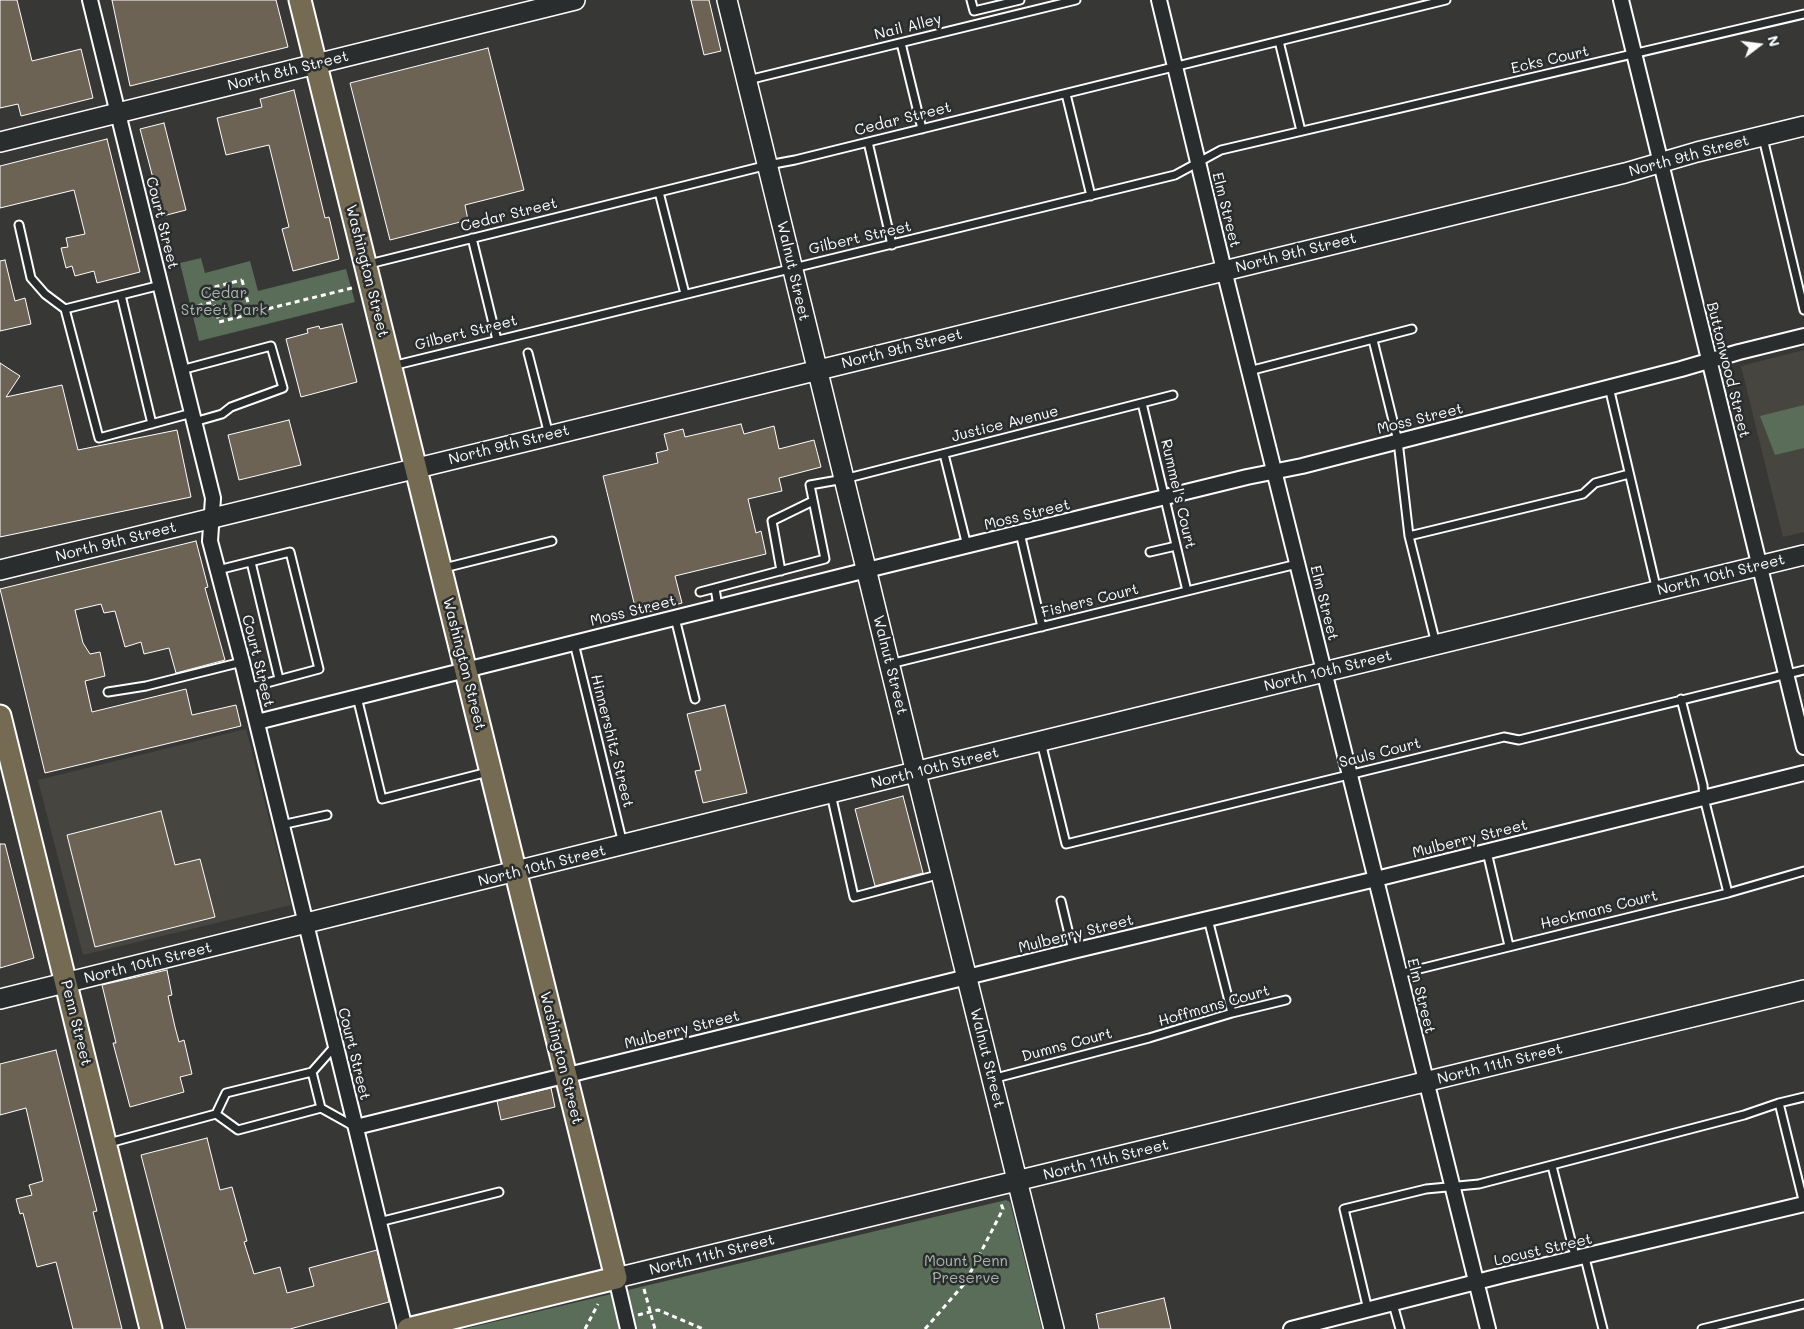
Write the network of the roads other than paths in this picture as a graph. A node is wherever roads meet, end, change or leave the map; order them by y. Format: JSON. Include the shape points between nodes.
{"nodes":[{"id":1,"x":90,"y":0,"type":"edge"},
{"id":2,"x":300,"y":0,"type":"edge"},
{"id":3,"x":575,"y":0,"type":"edge"},
{"id":4,"x":727,"y":0,"type":"edge"},
{"id":5,"x":971,"y":0,"type":"edge"},
{"id":6,"x":1020,"y":0,"type":"edge"},
{"id":7,"x":1076,"y":0,"type":"edge"},
{"id":8,"x":1159,"y":0,"type":"edge"},
{"id":9,"x":1446,"y":0,"type":"edge"},
{"id":10,"x":1621,"y":0,"type":"edge"},
{"id":11,"x":1804,"y":14,"type":"edge"},
{"id":12,"x":1279,"y":41,"type":"junction"},
{"id":13,"x":901,"y":43,"type":"junction"},
{"id":14,"x":1634,"y":55,"type":"junction"},
{"id":15,"x":316,"y":64,"type":"junction"},
{"id":16,"x":1176,"y":67,"type":"junction"},
{"id":17,"x":747,"y":80,"type":"junction"},
{"id":18,"x":1066,"y":94,"type":"junction"},
{"id":19,"x":118,"y":113,"type":"junction"},
{"id":20,"x":1804,"y":126,"type":"edge"},
{"id":21,"x":922,"y":129,"type":"junction"},
{"id":22,"x":1301,"y":130,"type":"junction"},
{"id":23,"x":1762,"y":136,"type":"junction"},
{"id":24,"x":0,"y":142,"type":"edge"},
{"id":25,"x":868,"y":142,"type":"junction"},
{"id":26,"x":1198,"y":162,"type":"junction"},
{"id":27,"x":1660,"y":163,"type":"junction"},
{"id":28,"x":768,"y":165,"type":"junction"},
{"id":29,"x":659,"y":192,"type":"junction"},
{"id":30,"x":1091,"y":196,"type":"junction"},
{"id":31,"x":19,"y":224,"type":"dead end"},
{"id":32,"x":472,"y":238,"type":"junction"},
{"id":33,"x":892,"y":245,"type":"junction"},
{"id":34,"x":793,"y":268,"type":"junction"},
{"id":35,"x":1224,"y":270,"type":"junction"},
{"id":36,"x":368,"y":274,"type":"junction"},
{"id":37,"x":160,"y":285,"type":"junction"},
{"id":38,"x":684,"y":294,"type":"junction"},
{"id":39,"x":121,"y":295,"type":"junction"},
{"id":40,"x":66,"y":309,"type":"junction"},
{"id":41,"x":1804,"y":310,"type":"edge"},
{"id":42,"x":1412,"y":330,"type":"dead end"},
{"id":43,"x":1804,"y":336,"type":"edge"},
{"id":44,"x":497,"y":340,"type":"junction"},
{"id":45,"x":1373,"y":340,"type":"junction"},
{"id":46,"x":528,"y":353,"type":"dead end"},
{"id":47,"x":1709,"y":361,"type":"junction"},
{"id":48,"x":390,"y":366,"type":"junction"},
{"id":49,"x":181,"y":370,"type":"junction"},
{"id":50,"x":817,"y":370,"type":"junction"},
{"id":51,"x":1249,"y":370,"type":"junction"},
{"id":52,"x":1609,"y":387,"type":"junction"},
{"id":53,"x":1173,"y":395,"type":"dead end"},
{"id":54,"x":1142,"y":403,"type":"junction"},
{"id":55,"x":193,"y":418,"type":"junction"},
{"id":56,"x":152,"y":424,"type":"junction"},
{"id":57,"x":549,"y":436,"type":"junction"},
{"id":58,"x":1398,"y":441,"type":"junction"},
{"id":59,"x":944,"y":454,"type":"junction"},
{"id":60,"x":416,"y":468,"type":"junction"},
{"id":61,"x":1275,"y":471,"type":"junction"},
{"id":62,"x":1629,"y":474,"type":"junction"},
{"id":63,"x":844,"y":479,"type":"junction"},
{"id":64,"x":1164,"y":497,"type":"junction"},
{"id":65,"x":813,"y":501,"type":"junction"},
{"id":66,"x":212,"y":518,"type":"junction"},
{"id":67,"x":1020,"y":533,"type":"junction"},
{"id":68,"x":1409,"y":536,"type":"junction"},
{"id":69,"x":552,"y":541,"type":"dead end"},
{"id":70,"x":967,"y":546,"type":"junction"},
{"id":71,"x":1176,"y":546,"type":"junction"},
{"id":72,"x":1150,"y":552,"type":"dead end"},
{"id":73,"x":1804,"y":555,"type":"edge"},
{"id":74,"x":251,"y":562,"type":"junction"},
{"id":75,"x":1297,"y":564,"type":"junction"},
{"id":76,"x":1759,"y":566,"type":"junction"},
{"id":77,"x":441,"y":569,"type":"junction"},
{"id":78,"x":0,"y":570,"type":"edge"},
{"id":79,"x":218,"y":570,"type":"junction"},
{"id":80,"x":867,"y":570,"type":"junction"},
{"id":81,"x":781,"y":571,"type":"junction"},
{"id":82,"x":715,"y":588,"type":"junction"},
{"id":83,"x":1187,"y":591,"type":"junction"},
{"id":84,"x":1657,"y":591,"type":"junction"},
{"id":85,"x":700,"y":592,"type":"dead end"},
{"id":86,"x":718,"y":607,"type":"junction"},
{"id":87,"x":674,"y":618,"type":"junction"},
{"id":88,"x":1042,"y":627,"type":"junction"},
{"id":89,"x":574,"y":643,"type":"junction"},
{"id":90,"x":1436,"y":644,"type":"junction"},
{"id":91,"x":242,"y":662,"type":"junction"},
{"id":92,"x":890,"y":664,"type":"junction"},
{"id":93,"x":465,"y":670,"type":"junction"},
{"id":94,"x":1804,"y":670,"type":"edge"},
{"id":95,"x":1324,"y":672,"type":"junction"},
{"id":96,"x":1786,"y":674,"type":"junction"},
{"id":97,"x":280,"y":680,"type":"junction"},
{"id":98,"x":248,"y":688,"type":"junction"},
{"id":99,"x":108,"y":692,"type":"dead end"},
{"id":100,"x":357,"y":696,"type":"junction"},
{"id":101,"x":695,"y":698,"type":"dead end"},
{"id":102,"x":1682,"y":699,"type":"junction"},
{"id":103,"x":0,"y":716,"type":"edge"},
{"id":104,"x":257,"y":722,"type":"junction"},
{"id":105,"x":1041,"y":742,"type":"junction"},
{"id":106,"x":1804,"y":747,"type":"edge"},
{"id":107,"x":490,"y":772,"type":"junction"},
{"id":108,"x":916,"y":773,"type":"junction"},
{"id":109,"x":1804,"y":773,"type":"edge"},
{"id":110,"x":1350,"y":775,"type":"junction"},
{"id":111,"x":831,"y":794,"type":"junction"},
{"id":112,"x":1704,"y":798,"type":"junction"},
{"id":113,"x":327,"y":815,"type":"dead end"},
{"id":114,"x":281,"y":826,"type":"junction"},
{"id":115,"x":624,"y":846,"type":"junction"},
{"id":116,"x":1487,"y":852,"type":"junction"},
{"id":117,"x":515,"y":872,"type":"junction"},
{"id":118,"x":1804,"y":872,"type":"edge"},
{"id":119,"x":942,"y":874,"type":"junction"},
{"id":120,"x":1376,"y":879,"type":"junction"},
{"id":121,"x":1728,"y":893,"type":"junction"},
{"id":122,"x":1061,"y":901,"type":"dead end"},
{"id":123,"x":1208,"y":919,"type":"junction"},
{"id":124,"x":306,"y":924,"type":"junction"},
{"id":125,"x":1509,"y":946,"type":"junction"},
{"id":126,"x":1073,"y":951,"type":"junction"},
{"id":127,"x":1399,"y":974,"type":"junction"},
{"id":128,"x":966,"y":977,"type":"junction"},
{"id":129,"x":66,"y":983,"type":"junction"},
{"id":130,"x":1804,"y":990,"type":"edge"},
{"id":131,"x":0,"y":1000,"type":"edge"},
{"id":132,"x":1286,"y":1000,"type":"dead end"},
{"id":133,"x":1232,"y":1013,"type":"junction"},
{"id":134,"x":1149,"y":1038,"type":"joint"},
{"id":135,"x":335,"y":1046,"type":"junction"},
{"id":136,"x":312,"y":1072,"type":"junction"},
{"id":137,"x":565,"y":1076,"type":"junction"},
{"id":138,"x":992,"y":1079,"type":"junction"},
{"id":139,"x":1426,"y":1082,"type":"junction"},
{"id":140,"x":1804,"y":1097,"type":"edge"},
{"id":141,"x":1779,"y":1103,"type":"junction"},
{"id":142,"x":321,"y":1108,"type":"junction"},
{"id":143,"x":216,"y":1114,"type":"junction"},
{"id":144,"x":356,"y":1127,"type":"junction"},
{"id":145,"x":106,"y":1144,"type":"junction"},
{"id":146,"x":1552,"y":1166,"type":"junction"},
{"id":147,"x":1017,"y":1181,"type":"junction"},
{"id":148,"x":1453,"y":1186,"type":"junction"},
{"id":149,"x":499,"y":1192,"type":"dead end"},
{"id":150,"x":1804,"y":1204,"type":"edge"},
{"id":151,"x":379,"y":1222,"type":"junction"},
{"id":152,"x":1580,"y":1259,"type":"junction"},
{"id":153,"x":616,"y":1278,"type":"junction"},
{"id":154,"x":1476,"y":1283,"type":"junction"},
{"id":155,"x":1392,"y":1304,"type":"junction"},
{"id":156,"x":1804,"y":1304,"type":"edge"},
{"id":157,"x":1368,"y":1310,"type":"junction"},
{"id":158,"x":152,"y":1329,"type":"edge"},
{"id":159,"x":407,"y":1329,"type":"edge"},
{"id":160,"x":628,"y":1329,"type":"edge"},
{"id":161,"x":1054,"y":1329,"type":"edge"},
{"id":162,"x":1291,"y":1329,"type":"edge"},
{"id":163,"x":1400,"y":1329,"type":"edge"},
{"id":164,"x":1488,"y":1329,"type":"edge"},
{"id":165,"x":1603,"y":1329,"type":"edge"},
{"id":166,"x":1702,"y":1329,"type":"edge"}],
"edges":[{"from":1,"to":19,"type":"street","name":"Court Street"},
{"from":2,"to":15,"type":"main road","name":"Washington Street"},
{"from":3,"to":15,"type":"street","name":"North 8th Street"},
{"from":4,"to":17,"type":"street","name":"Walnut Street"},
{"from":5,"to":6,"type":"lane","via":[[974,11]]},
{"from":7,"to":13,"type":"lane","name":"Nail Alley"},
{"from":8,"to":16,"type":"street","name":"Elm Street"},
{"from":9,"to":12,"type":"lane","name":"Cedar Street"},
{"from":10,"to":14,"type":"street","name":"Buttonwood Street"},
{"from":11,"to":14,"type":"lane","name":"Ecks Court"},
{"from":12,"to":16,"type":"lane","name":"Cedar Street"},
{"from":12,"to":22,"type":"lane"},
{"from":13,"to":17,"type":"lane","name":"Nail Alley"},
{"from":13,"to":21,"type":"lane"},
{"from":14,"to":22,"type":"lane","name":"Ecks Court"},
{"from":14,"to":27,"type":"street","name":"Buttonwood Street"},
{"from":15,"to":19,"type":"street","name":"North 8th Street"},
{"from":15,"to":36,"type":"main road","name":"Washington Street"},
{"from":16,"to":18,"type":"lane","name":"Cedar Street"},
{"from":16,"to":26,"type":"street","name":"Elm Street"},
{"from":17,"to":28,"type":"street","name":"Walnut Street"},
{"from":18,"to":21,"type":"lane","name":"Cedar Street"},
{"from":18,"to":30,"type":"lane"},
{"from":19,"to":24,"type":"street","name":"North 8th Street"},
{"from":19,"to":37,"type":"street","name":"Court Street"},
{"from":20,"to":23,"type":"street","name":"North 9th Street"},
{"from":21,"to":25,"type":"lane","name":"Cedar Street"},
{"from":22,"to":26,"type":"lane","name":"Gilbert Street","via":[[1221,150]]},
{"from":23,"to":27,"type":"street","name":"North 9th Street"},
{"from":23,"to":41,"type":"lane"},
{"from":25,"to":28,"type":"lane","name":"Cedar Street"},
{"from":25,"to":33,"type":"lane"},
{"from":26,"to":30,"type":"lane","name":"Gilbert Street","via":[[1175,175]]},
{"from":26,"to":35,"type":"street","name":"Elm Street"},
{"from":27,"to":35,"type":"street","name":"North 9th Street"},
{"from":27,"to":47,"type":"street","name":"Buttonwood Street"},
{"from":28,"to":29,"type":"lane","name":"Cedar Street"},
{"from":28,"to":34,"type":"street","name":"Walnut Street"},
{"from":29,"to":32,"type":"lane","name":"Cedar Street"},
{"from":29,"to":38,"type":"lane"},
{"from":30,"to":33,"type":"lane","name":"Gilbert Street"},
{"from":31,"to":40,"type":"lane","via":[[31,278],[45,294]]},
{"from":32,"to":36,"type":"lane","name":"Cedar Street"},
{"from":32,"to":44,"type":"lane"},
{"from":33,"to":34,"type":"lane","name":"Gilbert Street"},
{"from":34,"to":38,"type":"lane","name":"Gilbert Street"},
{"from":34,"to":50,"type":"street","name":"Walnut Street"},
{"from":35,"to":50,"type":"street","name":"North 9th Street"},
{"from":35,"to":51,"type":"street","name":"Elm Street"},
{"from":36,"to":48,"type":"main road","name":"Washington Street"},
{"from":37,"to":39,"type":"lane"},
{"from":37,"to":49,"type":"street","name":"Court Street"},
{"from":38,"to":44,"type":"lane","name":"Gilbert Street"},
{"from":39,"to":40,"type":"lane"},
{"from":39,"to":56,"type":"lane"},
{"from":40,"to":56,"type":"lane","via":[[99,438]]},
{"from":42,"to":45,"type":"lane"},
{"from":43,"to":47,"type":"street","name":"Moss Street"},
{"from":44,"to":48,"type":"lane","name":"Gilbert Street"},
{"from":45,"to":51,"type":"lane"},
{"from":45,"to":58,"type":"lane"},
{"from":46,"to":57,"type":"lane"},
{"from":47,"to":52,"type":"street","name":"Moss Street"},
{"from":47,"to":76,"type":"street","name":"Buttonwood Street"},
{"from":48,"to":60,"type":"main road","name":"Washington Street"},
{"from":49,"to":55,"type":"street","name":"Court Street"},
{"from":49,"to":55,"type":"lane","via":[[272,346],[283,388],[231,407],[222,414]]},
{"from":50,"to":57,"type":"street","name":"North 9th Street"},
{"from":50,"to":63,"type":"street","name":"Walnut Street"},
{"from":51,"to":61,"type":"street","name":"Elm Street"},
{"from":52,"to":58,"type":"street","name":"Moss Street"},
{"from":52,"to":62,"type":"lane"},
{"from":53,"to":54,"type":"lane","name":"Justice Avenue"},
{"from":54,"to":59,"type":"lane","name":"Justice Avenue"},
{"from":54,"to":64,"type":"lane","name":"Rummel's Court"},
{"from":55,"to":56,"type":"lane"},
{"from":55,"to":66,"type":"street","name":"Court Street","via":[[213,498]]},
{"from":57,"to":60,"type":"street","name":"North 9th Street"},
{"from":58,"to":61,"type":"street","name":"Moss Street"},
{"from":58,"to":68,"type":"lane"},
{"from":59,"to":63,"type":"lane","name":"Justice Avenue"},
{"from":59,"to":70,"type":"lane"},
{"from":60,"to":66,"type":"street","name":"North 9th Street"},
{"from":60,"to":77,"type":"main road","name":"Washington Street"},
{"from":61,"to":64,"type":"street","name":"Moss Street"},
{"from":61,"to":75,"type":"street","name":"Elm Street"},
{"from":62,"to":68,"type":"lane","via":[[1595,483],[1584,494]]},
{"from":62,"to":84,"type":"lane"},
{"from":63,"to":65,"type":"lane","name":"Justice Avenue","via":[[810,485]]},
{"from":63,"to":80,"type":"street","name":"Walnut Street"},
{"from":64,"to":67,"type":"street","name":"Moss Street"},
{"from":64,"to":71,"type":"lane","name":"Rummel's Court"},
{"from":65,"to":81,"type":"lane","via":[[772,521]]},
{"from":65,"to":81,"type":"lane","via":[[824,559]]},
{"from":66,"to":78,"type":"street","name":"North 9th Street"},
{"from":66,"to":79,"type":"street","name":"Court Street","via":[[210,541]]},
{"from":67,"to":70,"type":"street","name":"Moss Street"},
{"from":67,"to":88,"type":"lane"},
{"from":68,"to":90,"type":"lane"},
{"from":69,"to":77,"type":"lane"},
{"from":70,"to":80,"type":"street","name":"Moss Street"},
{"from":71,"to":72,"type":"lane"},
{"from":71,"to":83,"type":"lane","name":"Rummel's Court"},
{"from":73,"to":76,"type":"street","name":"North 10th Street"},
{"from":74,"to":79,"type":"lane"},
{"from":74,"to":97,"type":"lane"},
{"from":74,"to":97,"type":"lane","via":[[290,552],[319,669]]},
{"from":75,"to":83,"type":"lane","name":"Fishers Court"},
{"from":75,"to":95,"type":"street","name":"Elm Street"},
{"from":76,"to":84,"type":"street","name":"North 10th Street"},
{"from":76,"to":96,"type":"street","name":"Buttonwood Street"},
{"from":77,"to":93,"type":"main road","name":"Washington Street"},
{"from":79,"to":91,"type":"street","name":"Court Street"},
{"from":80,"to":86,"type":"street","name":"Moss Street"},
{"from":80,"to":92,"type":"street","name":"Walnut Street"},
{"from":81,"to":82,"type":"lane"},
{"from":82,"to":85,"type":"lane"},
{"from":82,"to":86,"type":"lane"},
{"from":83,"to":88,"type":"lane","name":"Fishers Court"},
{"from":84,"to":90,"type":"street","name":"North 10th Street"},
{"from":86,"to":87,"type":"street","name":"Moss Street"},
{"from":87,"to":89,"type":"street","name":"Moss Street"},
{"from":87,"to":101,"type":"lane"},
{"from":88,"to":92,"type":"lane","name":"Fishers Court"},
{"from":89,"to":93,"type":"street","name":"Moss Street"},
{"from":89,"to":115,"type":"lane","name":"Hinnershitz Street"},
{"from":90,"to":95,"type":"street","name":"North 10th Street"},
{"from":91,"to":98,"type":"street","name":"Court Street"},
{"from":91,"to":99,"type":"lane"},
{"from":92,"to":108,"type":"street","name":"Walnut Street"},
{"from":93,"to":100,"type":"street","name":"Moss Street"},
{"from":93,"to":107,"type":"main road","name":"Washington Street"},
{"from":94,"to":96,"type":"lane","name":"Sauls Court"},
{"from":95,"to":105,"type":"street","name":"North 10th Street"},
{"from":95,"to":110,"type":"street","name":"Elm Street"},
{"from":96,"to":102,"type":"lane","name":"Sauls Court"},
{"from":96,"to":106,"type":"street","name":"Buttonwood Street"},
{"from":97,"to":98,"type":"lane"},
{"from":98,"to":104,"type":"street","name":"Court Street"},
{"from":100,"to":104,"type":"street","name":"Moss Street"},
{"from":100,"to":107,"type":"lane","via":[[382,799]]},
{"from":102,"to":110,"type":"lane","name":"Sauls Court","via":[[1519,740],[1504,737]]},
{"from":102,"to":112,"type":"lane"},
{"from":103,"to":129,"type":"main road","name":"Penn Street"},
{"from":104,"to":114,"type":"street","name":"Court Street"},
{"from":105,"to":108,"type":"street","name":"North 10th Street"},
{"from":105,"to":110,"type":"lane","name":"Sauls Court","via":[[1066,844]]},
{"from":107,"to":117,"type":"main road","name":"Washington Street"},
{"from":108,"to":111,"type":"street","name":"North 10th Street"},
{"from":108,"to":119,"type":"street","name":"Walnut Street"},
{"from":109,"to":112,"type":"street","name":"Mulberry Street"},
{"from":110,"to":120,"type":"street","name":"Elm Street"},
{"from":111,"to":115,"type":"street","name":"North 10th Street"},
{"from":111,"to":119,"type":"lane","via":[[854,897]]},
{"from":112,"to":116,"type":"street","name":"Mulberry Street"},
{"from":112,"to":121,"type":"lane"},
{"from":113,"to":114,"type":"lane"},
{"from":114,"to":124,"type":"street","name":"Court Street"},
{"from":115,"to":117,"type":"street","name":"North 10th Street"},
{"from":116,"to":120,"type":"street","name":"Mulberry Street"},
{"from":116,"to":125,"type":"lane"},
{"from":117,"to":124,"type":"street","name":"North 10th Street"},
{"from":117,"to":137,"type":"main road","name":"Washington Street"},
{"from":118,"to":121,"type":"lane","name":"Heckmans Court"},
{"from":119,"to":128,"type":"street","name":"Walnut Street"},
{"from":120,"to":123,"type":"street","name":"Mulberry Street"},
{"from":120,"to":127,"type":"street","name":"Elm Street"},
{"from":121,"to":125,"type":"lane","name":"Heckmans Court"},
{"from":122,"to":126,"type":"lane"},
{"from":123,"to":126,"type":"street","name":"Mulberry Street"},
{"from":123,"to":133,"type":"lane"},
{"from":124,"to":129,"type":"street","name":"North 10th Street"},
{"from":124,"to":135,"type":"street","name":"Court Street"},
{"from":125,"to":127,"type":"lane","name":"Heckmans Court"},
{"from":126,"to":128,"type":"street","name":"Mulberry Street"},
{"from":127,"to":139,"type":"street","name":"Elm Street"},
{"from":128,"to":137,"type":"street","name":"Mulberry Street"},
{"from":128,"to":138,"type":"street","name":"Walnut Street"},
{"from":129,"to":131,"type":"street","name":"North 10th Street"},
{"from":129,"to":145,"type":"main road","name":"Penn Street"},
{"from":130,"to":139,"type":"street","name":"North 11th Street"},
{"from":132,"to":133,"type":"lane","name":"Hoffmans Court"},
{"from":133,"to":134,"type":"lane","name":"Hoffmans Court"},
{"from":134,"to":138,"type":"lane","name":"Dumns Court"},
{"from":135,"to":136,"type":"lane"},
{"from":135,"to":144,"type":"street","name":"Court Street"},
{"from":136,"to":142,"type":"lane"},
{"from":136,"to":143,"type":"lane","via":[[226,1093]]},
{"from":137,"to":144,"type":"street","name":"Mulberry Street"},
{"from":137,"to":153,"type":"main road","name":"Washington Street"},
{"from":138,"to":147,"type":"street","name":"Walnut Street"},
{"from":139,"to":147,"type":"street","name":"North 11th Street"},
{"from":139,"to":148,"type":"street","name":"Elm Street"},
{"from":140,"to":141,"type":"lane"},
{"from":141,"to":146,"type":"lane"},
{"from":141,"to":150,"type":"lane"},
{"from":142,"to":143,"type":"lane","via":[[238,1130]]},
{"from":142,"to":144,"type":"lane"},
{"from":143,"to":145,"type":"lane"},
{"from":144,"to":151,"type":"street","name":"Court Street"},
{"from":145,"to":158,"type":"main road","name":"Penn Street"},
{"from":146,"to":148,"type":"lane","via":[[1479,1184]]},
{"from":146,"to":152,"type":"lane"},
{"from":147,"to":153,"type":"street","name":"North 11th Street"},
{"from":147,"to":161,"type":"street","name":"Walnut Street"},
{"from":148,"to":154,"type":"street","name":"Elm Street"},
{"from":148,"to":157,"type":"lane","via":[[1426,1189],[1344,1209]]},
{"from":149,"to":151,"type":"lane"},
{"from":150,"to":152,"type":"street","name":"Locust Street"},
{"from":151,"to":159,"type":"street","name":"Court Street"},
{"from":152,"to":154,"type":"street","name":"Locust Street"},
{"from":152,"to":165,"type":"lane"},
{"from":153,"to":159,"type":"main road","name":"North 11th Street"},
{"from":153,"to":160,"type":"street","name":"Washington Street"},
{"from":154,"to":155,"type":"street","name":"Locust Street"},
{"from":154,"to":164,"type":"street","name":"Elm Street"},
{"from":155,"to":157,"type":"street","name":"Locust Street"},
{"from":155,"to":163,"type":"lane"},
{"from":156,"to":166,"type":"lane"},
{"from":157,"to":162,"type":"street","name":"Locust Street"}]}
